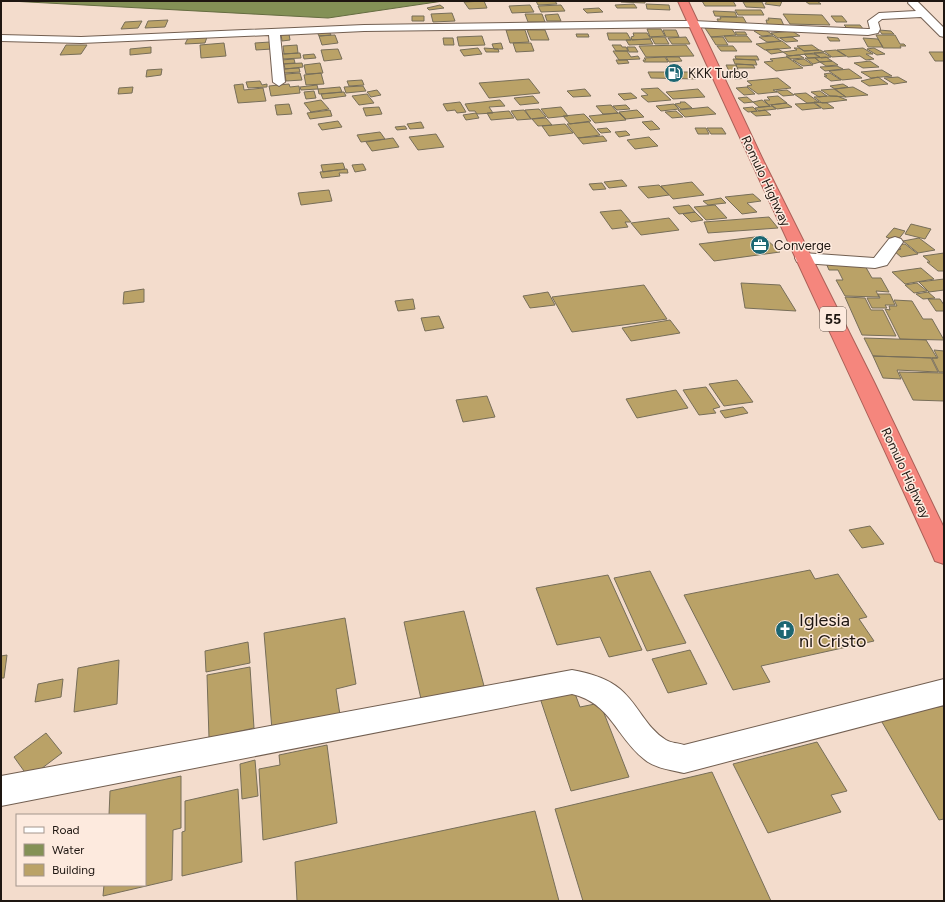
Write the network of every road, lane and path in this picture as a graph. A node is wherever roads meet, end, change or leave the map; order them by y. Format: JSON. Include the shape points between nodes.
{"nodes":[{"id":1,"x":683,"y":1,"type":"edge"},
{"id":2,"x":910,"y":1,"type":"edge"},
{"id":3,"x":923,"y":14,"type":"junction"},
{"id":4,"x":693,"y":24,"type":"junction"},
{"id":5,"x":274,"y":33,"type":"junction"},
{"id":6,"x":944,"y":34,"type":"edge"},
{"id":7,"x":1,"y":38,"type":"edge"},
{"id":8,"x":279,"y":82,"type":"dead end"},
{"id":9,"x":895,"y":242,"type":"dead end"},
{"id":10,"x":803,"y":258,"type":"junction"},
{"id":11,"x":944,"y":554,"type":"edge"},
{"id":12,"x":944,"y":692,"type":"edge"},
{"id":13,"x":1,"y":791,"type":"edge"}],
"edges":[{"from":1,"to":4,"type":"highway","name":"Romulo Highway","number":"55"},
{"from":2,"to":3,"type":"street"},
{"from":3,"to":4,"type":"street","via":[[879,16],[873,21],[874,31],[868,32]]},
{"from":3,"to":6,"type":"street"},
{"from":4,"to":5,"type":"street","via":[[380,28]]},
{"from":4,"to":10,"type":"highway","name":"Romulo Highway","number":"55"},
{"from":5,"to":7,"type":"street","via":[[81,40]]},
{"from":5,"to":8,"type":"street"},
{"from":9,"to":10,"type":"street","via":[[881,261],[875,263]]},
{"from":10,"to":11,"type":"highway","name":"Romulo Highway","number":"55"},
{"from":12,"to":13,"type":"street","via":[[684,759],[663,754],[653,748],[616,703],[602,691],[586,684],[572,682]]}]}
